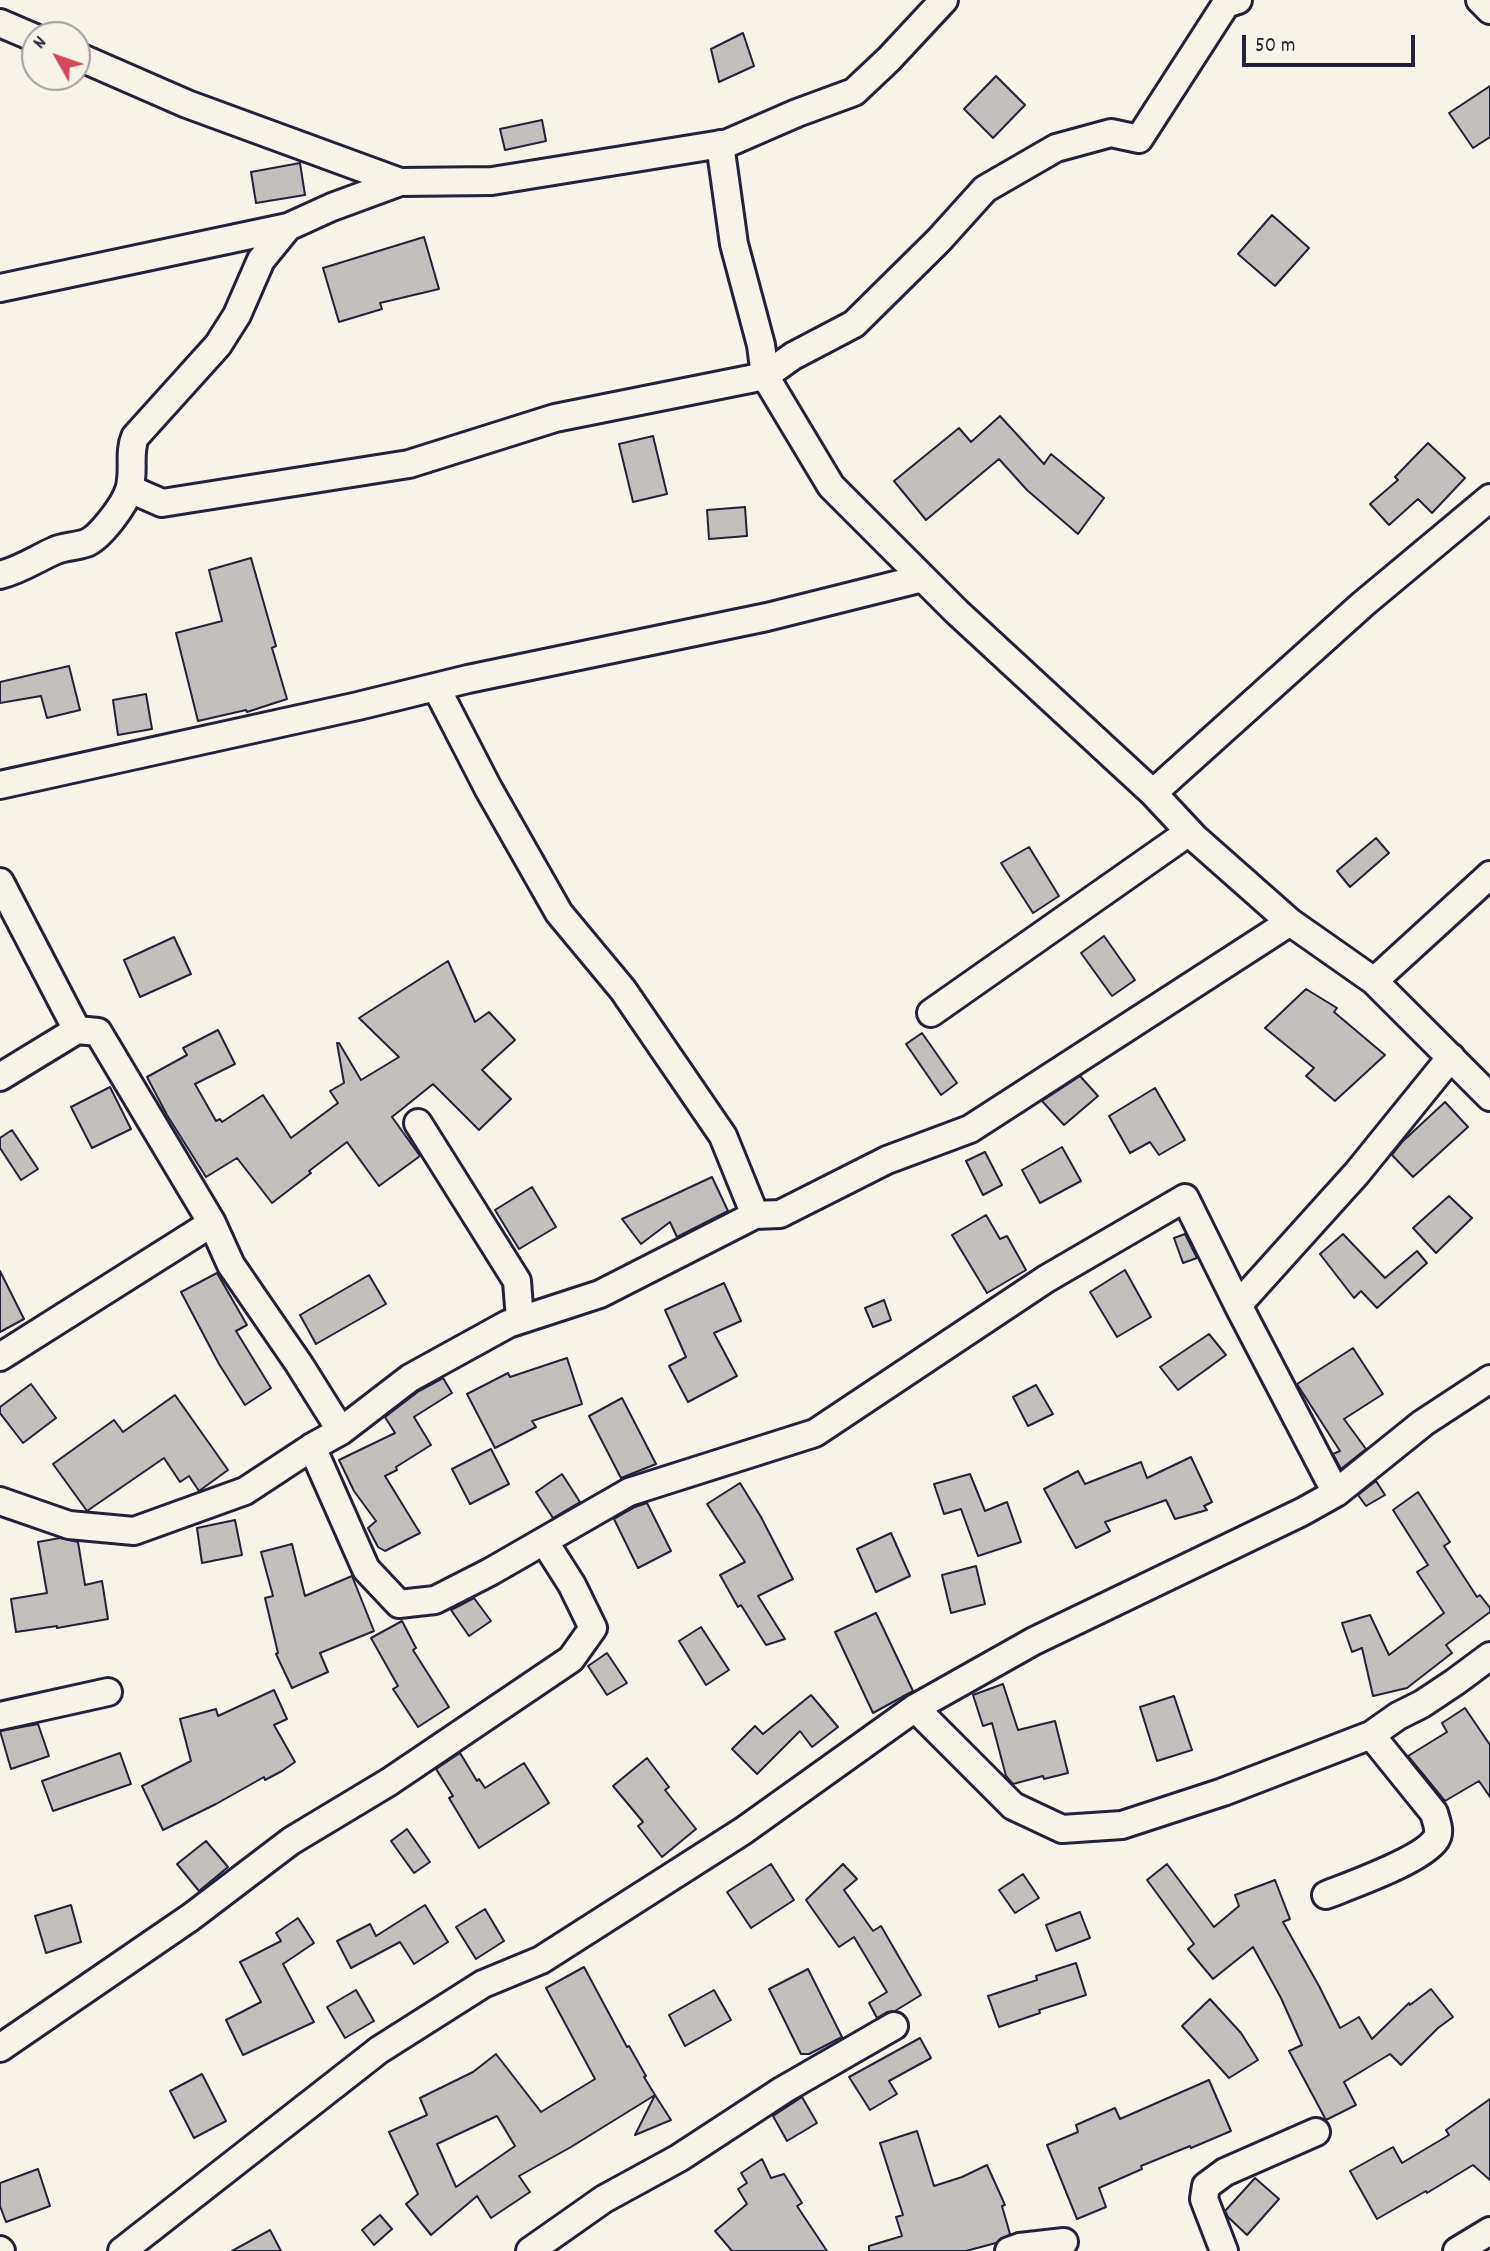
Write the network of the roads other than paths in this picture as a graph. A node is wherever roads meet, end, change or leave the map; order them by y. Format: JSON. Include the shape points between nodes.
{"nodes":[{"id":1,"x":5,"y":0,"type":"edge"},
{"id":2,"x":944,"y":0,"type":"edge"},
{"id":3,"x":1238,"y":0,"type":"edge"},
{"id":4,"x":1480,"y":0,"type":"edge"},
{"id":5,"x":1490,"y":10,"type":"edge"},
{"id":6,"x":0,"y":20,"type":"edge"},
{"id":7,"x":21,"y":31,"type":"edge"},
{"id":8,"x":91,"y":62,"type":"edge"},
{"id":9,"x":720,"y":144,"type":"junction"},
{"id":10,"x":400,"y":182,"type":"junction"},
{"id":11,"x":288,"y":227,"type":"junction"},
{"id":12,"x":0,"y":288,"type":"edge"},
{"id":13,"x":765,"y":376,"type":"junction"},
{"id":14,"x":130,"y":489,"type":"junction"},
{"id":15,"x":1490,"y":498,"type":"edge"},
{"id":16,"x":0,"y":575,"type":"edge"},
{"id":17,"x":923,"y":578,"type":"junction"},
{"id":18,"x":436,"y":687,"type":"junction"},
{"id":19,"x":0,"y":785,"type":"edge"},
{"id":20,"x":1153,"y":793,"type":"junction"},
{"id":21,"x":1189,"y":832,"type":"junction"},
{"id":22,"x":1490,"y":875,"type":"edge"},
{"id":23,"x":0,"y":882,"type":"edge"},
{"id":24,"x":1290,"y":922,"type":"junction"},
{"id":25,"x":1374,"y":981,"type":"junction"},
{"id":26,"x":931,"y":1013,"type":"dead end"},
{"id":27,"x":77,"y":1030,"type":"junction"},
{"id":28,"x":1451,"y":1057,"type":"junction"},
{"id":29,"x":0,"y":1077,"type":"edge"},
{"id":30,"x":1490,"y":1097,"type":"edge"},
{"id":31,"x":418,"y":1123,"type":"dead end"},
{"id":32,"x":755,"y":1215,"type":"junction"},
{"id":33,"x":212,"y":1223,"type":"junction"},
{"id":34,"x":1238,"y":1305,"type":"junction"},
{"id":35,"x":520,"y":1320,"type":"junction"},
{"id":36,"x":0,"y":1357,"type":"edge"},
{"id":37,"x":1490,"y":1379,"type":"edge"},
{"id":38,"x":341,"y":1431,"type":"junction"},
{"id":39,"x":312,"y":1447,"type":"junction"},
{"id":40,"x":1336,"y":1493,"type":"junction"},
{"id":41,"x":0,"y":1501,"type":"edge"},
{"id":42,"x":544,"y":1541,"type":"junction"},
{"id":43,"x":1485,"y":1669,"type":"edge"},
{"id":44,"x":108,"y":1692,"type":"dead end"},
{"id":45,"x":915,"y":1708,"type":"junction"},
{"id":46,"x":0,"y":1716,"type":"edge"},
{"id":47,"x":1371,"y":1735,"type":"junction"},
{"id":48,"x":1326,"y":1895,"type":"dead end"},
{"id":49,"x":894,"y":2026,"type":"dead end"},
{"id":50,"x":0,"y":2048,"type":"edge"},
{"id":51,"x":1316,"y":2132,"type":"dead end"},
{"id":52,"x":1490,"y":2231,"type":"edge"},
{"id":53,"x":1064,"y":2242,"type":"dead end"},
{"id":54,"x":122,"y":2251,"type":"edge"},
{"id":55,"x":530,"y":2251,"type":"edge"},
{"id":56,"x":1009,"y":2251,"type":"edge"},
{"id":57,"x":1224,"y":2251,"type":"edge"},
{"id":58,"x":1457,"y":2251,"type":"edge"}],
"edges":[{"from":1,"to":6,"type":"street"},
{"from":2,"to":9,"type":"street","via":[[854,92]]},
{"from":3,"to":13,"type":"street","via":[[1226,4],[1139,139],[1111,133],[1056,148],[985,190],[854,324]]},
{"from":4,"to":5,"type":"street"},
{"from":6,"to":7,"type":"street"},
{"from":8,"to":10,"type":"street"},
{"from":9,"to":10,"type":"street","via":[[492,181]]},
{"from":9,"to":13,"type":"street","via":[[734,244]]},
{"from":10,"to":11,"type":"street"},
{"from":11,"to":12,"type":"street"},
{"from":11,"to":14,"type":"street","via":[[261,260],[237,316],[218,345],[135,437]]},
{"from":13,"to":14,"type":"street","via":[[555,418],[410,464],[162,503]]},
{"from":13,"to":17,"type":"street","via":[[831,486]]},
{"from":14,"to":16,"type":"street","via":[[95,538]]},
{"from":15,"to":20,"type":"street","via":[[1363,604]]},
{"from":17,"to":18,"type":"street","via":[[767,617]]},
{"from":17,"to":20,"type":"street"},
{"from":18,"to":19,"type":"street"},
{"from":18,"to":32,"type":"street","via":[[559,913],[623,989],[723,1136]]},
{"from":20,"to":21,"type":"street"},
{"from":21,"to":24,"type":"street"},
{"from":21,"to":26,"type":"street"},
{"from":22,"to":25,"type":"street"},
{"from":23,"to":27,"type":"street"},
{"from":24,"to":25,"type":"street"},
{"from":24,"to":32,"type":"street","via":[[970,1129],[887,1160],[780,1214]]},
{"from":25,"to":28,"type":"street"},
{"from":27,"to":29,"type":"street"},
{"from":27,"to":33,"type":"street","via":[[99,1032]]},
{"from":28,"to":30,"type":"street"},
{"from":28,"to":34,"type":"street","via":[[1357,1172]]},
{"from":31,"to":35,"type":"street","via":[[517,1281]]},
{"from":32,"to":35,"type":"street","via":[[600,1294]]},
{"from":33,"to":36,"type":"street"},
{"from":33,"to":38,"type":"street","via":[[231,1265]]},
{"from":34,"to":40,"type":"street"},
{"from":34,"to":42,"type":"street","via":[[1185,1198],[1046,1279],[815,1433],[629,1492]]},
{"from":35,"to":38,"type":"street","via":[[410,1378]]},
{"from":37,"to":40,"type":"street","via":[[1423,1423]]},
{"from":38,"to":39,"type":"street"},
{"from":39,"to":41,"type":"street","via":[[245,1491],[134,1531],[69,1525]]},
{"from":39,"to":42,"type":"street","via":[[366,1569],[400,1604],[435,1600]]},
{"from":40,"to":45,"type":"street","via":[[1034,1641]]},
{"from":42,"to":50,"type":"street","via":[[593,1628],[571,1659],[390,1782],[291,1841],[191,1917]]},
{"from":43,"to":47,"type":"street","via":[[1455,1682]]},
{"from":44,"to":46,"type":"street"},
{"from":45,"to":47,"type":"street","via":[[1013,1806],[1062,1829],[1122,1825]]},
{"from":45,"to":54,"type":"street","via":[[743,1831],[541,1960],[483,1984],[379,2050]]},
{"from":47,"to":48,"type":"street","via":[[1434,1812],[1436,1839],[1422,1853]]},
{"from":49,"to":55,"type":"street","via":[[604,2199]]},
{"from":51,"to":57,"type":"street","via":[[1225,2172],[1206,2186],[1204,2199]]},
{"from":52,"to":58,"type":"street"},
{"from":53,"to":56,"type":"street"}]}
